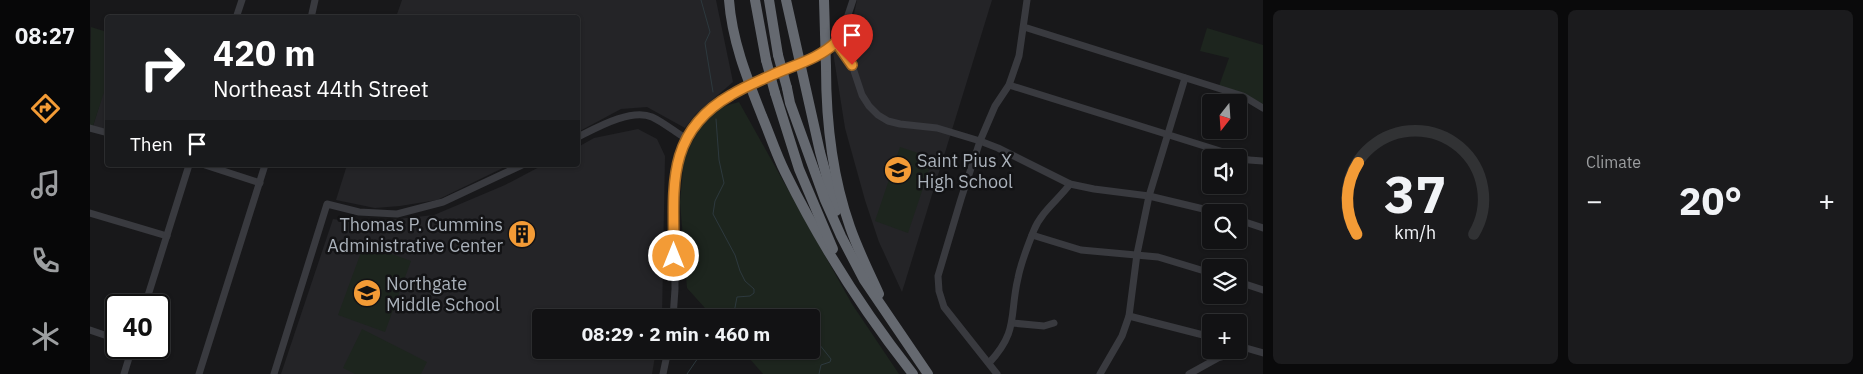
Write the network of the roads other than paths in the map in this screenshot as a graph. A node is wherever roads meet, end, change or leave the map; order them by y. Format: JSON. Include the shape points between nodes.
{"nodes":[{"id":1,"x":242,"y":0,"type":"edge"},
{"id":2,"x":315,"y":0,"type":"edge"},
{"id":3,"x":729,"y":0,"type":"edge"},
{"id":4,"x":753,"y":0,"type":"edge"},
{"id":5,"x":770,"y":0,"type":"edge"},
{"id":6,"x":786,"y":0,"type":"edge"},
{"id":7,"x":824,"y":0,"type":"edge"},
{"id":8,"x":853,"y":0,"type":"edge"},
{"id":9,"x":1027,"y":0,"type":"edge"},
{"id":10,"x":237,"y":15,"type":"edge"},
{"id":11,"x":312,"y":15,"type":"edge"},
{"id":12,"x":1024,"y":28,"type":"junction"},
{"id":13,"x":836,"y":42,"type":"junction"},
{"id":14,"x":800,"y":63,"type":"junction"},
{"id":15,"x":1186,"y":78,"type":"junction"},
{"id":16,"x":750,"y":85,"type":"junction"},
{"id":17,"x":1009,"y":85,"type":"junction"},
{"id":18,"x":1263,"y":96,"type":"edge"},
{"id":19,"x":1262,"y":106,"type":"edge"},
{"id":20,"x":90,"y":128,"type":"edge"},
{"id":21,"x":105,"y":132,"type":"edge"},
{"id":22,"x":1167,"y":134,"type":"junction"},
{"id":23,"x":580,"y":136,"type":"edge"},
{"id":24,"x":685,"y":138,"type":"junction"},
{"id":25,"x":980,"y":141,"type":"junction"},
{"id":26,"x":1263,"y":161,"type":"edge"},
{"id":27,"x":188,"y":167,"type":"edge"},
{"id":28,"x":211,"y":167,"type":"edge"},
{"id":29,"x":264,"y":167,"type":"edge"},
{"id":30,"x":518,"y":167,"type":"edge"},
{"id":31,"x":260,"y":183,"type":"junction"},
{"id":32,"x":1070,"y":184,"type":"junction"},
{"id":33,"x":1149,"y":196,"type":"junction"},
{"id":34,"x":1202,"y":209,"type":"edge"},
{"id":35,"x":90,"y":213,"type":"edge"},
{"id":36,"x":1247,"y":223,"type":"edge"},
{"id":37,"x":1263,"y":228,"type":"edge"},
{"id":38,"x":1032,"y":235,"type":"junction"},
{"id":39,"x":167,"y":236,"type":"junction"},
{"id":40,"x":841,"y":236,"type":"junction"},
{"id":41,"x":1137,"y":254,"type":"junction"},
{"id":42,"x":1202,"y":271,"type":"edge"},
{"id":43,"x":845,"y":277,"type":"junction"},
{"id":44,"x":1247,"y":285,"type":"edge"},
{"id":45,"x":1263,"y":290,"type":"edge"},
{"id":46,"x":149,"y":294,"type":"edge"},
{"id":47,"x":674,"y":309,"type":"edge"},
{"id":48,"x":888,"y":316,"type":"junction"},
{"id":49,"x":1129,"y":316,"type":"junction"},
{"id":50,"x":1012,"y":323,"type":"junction"},
{"id":51,"x":1054,"y":323,"type":"dead end"},
{"id":52,"x":90,"y":330,"type":"edge"},
{"id":53,"x":105,"y":335,"type":"edge"},
{"id":54,"x":1202,"y":335,"type":"edge"},
{"id":55,"x":1247,"y":348,"type":"edge"},
{"id":56,"x":1263,"y":353,"type":"edge"},
{"id":57,"x":129,"y":359,"type":"edge"},
{"id":58,"x":666,"y":359,"type":"edge"},
{"id":59,"x":1216,"y":359,"type":"edge"},
{"id":60,"x":989,"y":364,"type":"junction"},
{"id":61,"x":124,"y":374,"type":"edge"},
{"id":62,"x":199,"y":374,"type":"edge"},
{"id":63,"x":274,"y":374,"type":"edge"},
{"id":64,"x":663,"y":374,"type":"edge"},
{"id":65,"x":913,"y":374,"type":"edge"},
{"id":66,"x":928,"y":374,"type":"edge"},
{"id":67,"x":997,"y":374,"type":"edge"},
{"id":68,"x":1100,"y":374,"type":"edge"},
{"id":69,"x":1189,"y":374,"type":"edge"}],
"edges":[{"from":1,"to":10,"type":"street"},
{"from":2,"to":11,"type":"street"},
{"from":3,"to":16,"type":"highway","via":[[730,20]]},
{"from":4,"to":43,"type":"highway","bridge":true,"via":[[766,60],[799,169]]},
{"from":5,"to":40,"type":"highway","bridge":true,"via":[[778,55],[790,103]]},
{"from":6,"to":14,"type":"highway"},
{"from":7,"to":48,"type":"highway","bridge":true,"via":[[828,125],[835,168],[850,228]]},
{"from":8,"to":13,"type":"street","via":[[842,36]]},
{"from":9,"to":12,"type":"street"},
{"from":12,"to":15,"type":"street"},
{"from":12,"to":17,"type":"street"},
{"from":13,"to":14,"type":"street","via":[[830,49]]},
{"from":13,"to":25,"type":"street","via":[[852,65],[862,95],[883,118],[896,123],[937,128]]},
{"from":14,"to":16,"type":"street"},
{"from":14,"to":40,"type":"highway"},
{"from":15,"to":19,"type":"street","via":[[1243,96]]},
{"from":15,"to":22,"type":"street"},
{"from":16,"to":24,"type":"street","via":[[718,103]]},
{"from":16,"to":43,"type":"highway","via":[[784,171]]},
{"from":17,"to":22,"type":"street"},
{"from":17,"to":25,"type":"street","via":[[995,106]]},
{"from":18,"to":19,"type":"street"},
{"from":20,"to":21,"type":"street"},
{"from":22,"to":26,"type":"street","via":[[1249,160]]},
{"from":22,"to":33,"type":"street"},
{"from":23,"to":24,"type":"street","via":[[638,114],[652,116]]},
{"from":24,"to":47,"type":"street","via":[[675,170]]},
{"from":25,"to":32,"type":"street"},
{"from":25,"to":60,"type":"street","via":[[940,268],[939,291],[944,306]]},
{"from":27,"to":39,"type":"street"},
{"from":28,"to":31,"type":"street"},
{"from":29,"to":31,"type":"street"},
{"from":30,"to":63,"type":"street","via":[[443,202],[397,214],[359,212],[327,204]]},
{"from":31,"to":62,"type":"street"},
{"from":32,"to":33,"type":"street"},
{"from":32,"to":38,"type":"street"},
{"from":33,"to":34,"type":"street"},
{"from":33,"to":41,"type":"street"},
{"from":35,"to":39,"type":"street"},
{"from":36,"to":37,"type":"street"},
{"from":38,"to":41,"type":"street","via":[[1081,250]]},
{"from":38,"to":50,"type":"street","via":[[1018,277]]},
{"from":39,"to":46,"type":"street"},
{"from":40,"to":48,"type":"highway"},
{"from":41,"to":42,"type":"street","via":[[1170,260]]},
{"from":41,"to":49,"type":"street"},
{"from":43,"to":65,"type":"highway"},
{"from":44,"to":45,"type":"street"},
{"from":48,"to":66,"type":"highway"},
{"from":49,"to":54,"type":"street"},
{"from":49,"to":68,"type":"street","via":[[1122,336]]},
{"from":50,"to":51,"type":"street","via":[[1044,326]]},
{"from":50,"to":60,"type":"street","via":[[1004,346]]},
{"from":52,"to":53,"type":"street"},
{"from":55,"to":56,"type":"street"},
{"from":57,"to":61,"type":"street"},
{"from":58,"to":64,"type":"street"},
{"from":59,"to":69,"type":"street"},
{"from":60,"to":67,"type":"street"}]}
